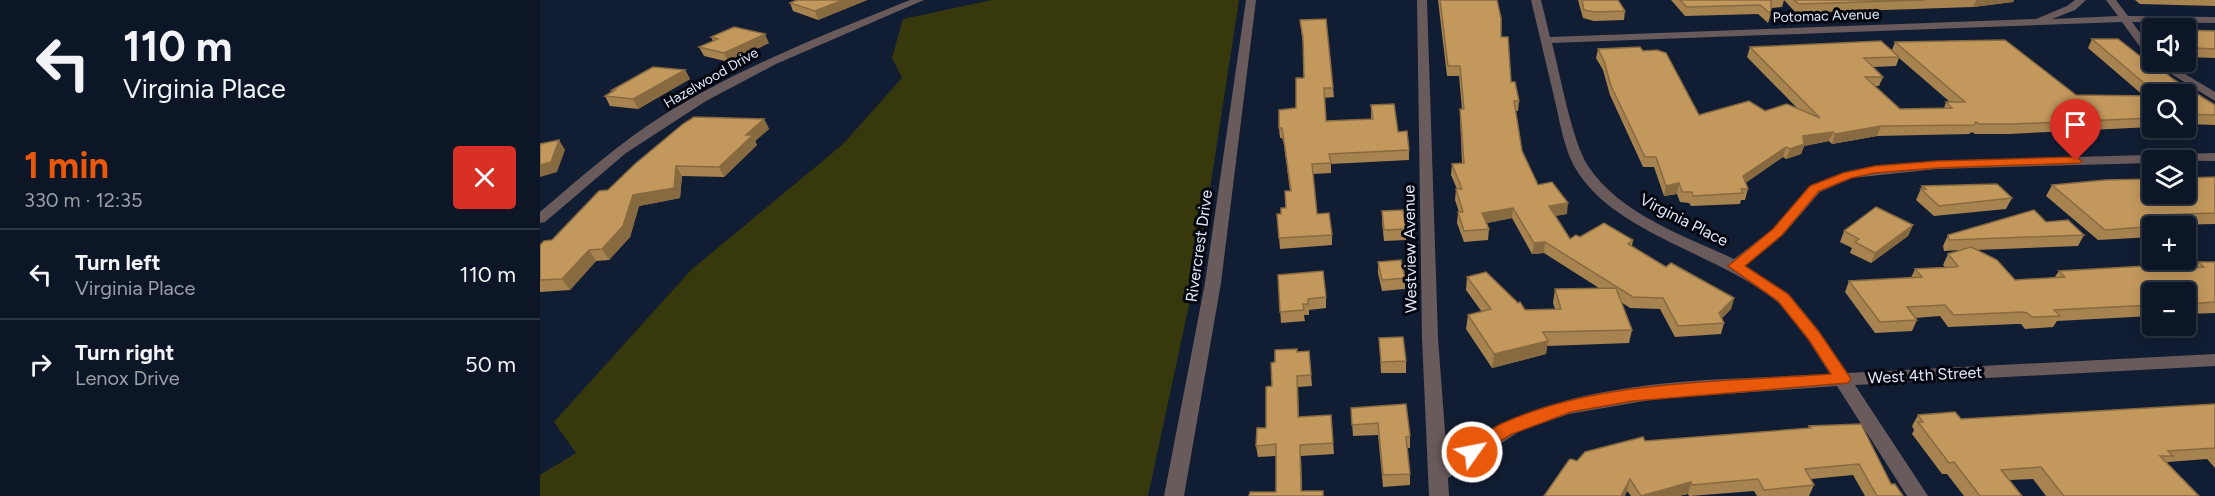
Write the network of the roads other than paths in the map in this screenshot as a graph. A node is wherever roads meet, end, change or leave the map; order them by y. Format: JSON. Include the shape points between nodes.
{"nodes":[{"id":1,"x":919,"y":0,"type":"edge"},
{"id":2,"x":1251,"y":0,"type":"edge"},
{"id":3,"x":1422,"y":0,"type":"edge"},
{"id":4,"x":1536,"y":0,"type":"edge"},
{"id":5,"x":2081,"y":0,"type":"edge"},
{"id":6,"x":2111,"y":0,"type":"edge"},
{"id":7,"x":2127,"y":19,"type":"junction"},
{"id":8,"x":2215,"y":20,"type":"edge"},
{"id":9,"x":2030,"y":24,"type":"junction"},
{"id":10,"x":1545,"y":40,"type":"junction"},
{"id":11,"x":2142,"y":41,"type":"edge"},
{"id":12,"x":2174,"y":72,"type":"edge"},
{"id":13,"x":2215,"y":97,"type":"edge"},
{"id":14,"x":2215,"y":157,"type":"edge"},
{"id":15,"x":540,"y":219,"type":"edge"},
{"id":16,"x":1735,"y":266,"type":"junction"},
{"id":17,"x":2215,"y":360,"type":"edge"},
{"id":18,"x":1843,"y":379,"type":"junction"},
{"id":19,"x":1438,"y":474,"type":"junction"},
{"id":20,"x":1174,"y":496,"type":"edge"},
{"id":21,"x":1439,"y":496,"type":"edge"},
{"id":22,"x":1918,"y":496,"type":"edge"}],
"edges":[{"from":1,"to":15,"type":"street","name":"Hazelwood Drive","via":[[751,70],[634,141]]},
{"from":2,"to":20,"type":"street","name":"Rivercrest Drive","via":[[1213,283]]},
{"from":3,"to":19,"type":"street","name":"Westview Avenue","via":[[1430,338]]},
{"from":4,"to":10,"type":"street","name":"Virginia Place"},
{"from":5,"to":9,"type":"street"},
{"from":6,"to":7,"type":"street"},
{"from":7,"to":8,"type":"street","name":"Potomac Avenue"},
{"from":7,"to":9,"type":"street","name":"Potomac Avenue"},
{"from":7,"to":11,"type":"street"},
{"from":9,"to":10,"type":"street","name":"Potomac Avenue"},
{"from":10,"to":16,"type":"street","name":"Virginia Place","via":[[1571,141],[1581,166],[1604,194],[1636,218]]},
{"from":12,"to":13,"type":"street"},
{"from":14,"to":16,"type":"street","via":[[1937,165],[1848,175],[1815,189],[1778,232]]},
{"from":16,"to":18,"type":"street","name":"Virginia Place","via":[[1783,298]]},
{"from":17,"to":18,"type":"street","name":"West 4th Street"},
{"from":18,"to":19,"type":"street","name":"West 4th Street","via":[[1633,395],[1569,406],[1506,429]]},
{"from":18,"to":22,"type":"street","name":"Virginia Place"},
{"from":19,"to":21,"type":"street","name":"Westview Avenue"}]}
